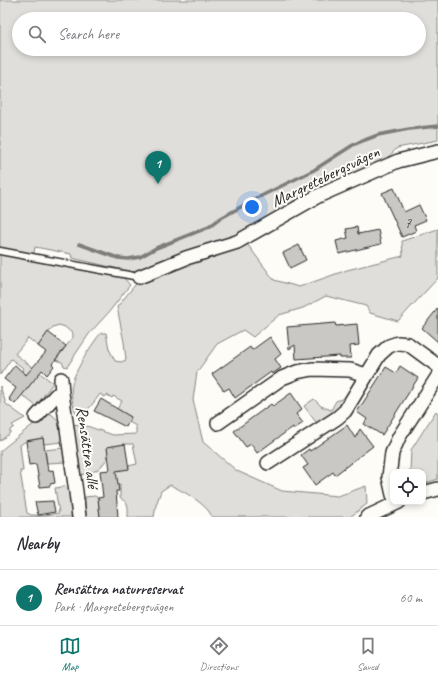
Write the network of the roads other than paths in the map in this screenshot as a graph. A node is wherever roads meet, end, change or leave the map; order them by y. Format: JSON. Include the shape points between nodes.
{"nodes":[{"id":1,"x":438,"y":151,"type":"edge"},
{"id":2,"x":0,"y":251,"type":"edge"},
{"id":3,"x":139,"y":276,"type":"joint"},
{"id":4,"x":438,"y":366,"type":"edge"},
{"id":5,"x":366,"y":375,"type":"junction"},
{"id":6,"x":438,"y":376,"type":"edge"},
{"id":7,"x":61,"y":379,"type":"dead end"},
{"id":8,"x":62,"y":393,"type":"junction"},
{"id":9,"x":36,"y":417,"type":"dead end"},
{"id":10,"x":218,"y":423,"type":"dead end"},
{"id":11,"x":268,"y":463,"type":"dead end"},
{"id":12,"x":390,"y":469,"type":"edge"},
{"id":13,"x":390,"y":469,"type":"edge"},
{"id":14,"x":390,"y":480,"type":"edge"},
{"id":15,"x":438,"y":489,"type":"edge"},
{"id":16,"x":426,"y":492,"type":"edge"},
{"id":17,"x":390,"y":504,"type":"edge"},
{"id":18,"x":79,"y":517,"type":"edge"},
{"id":19,"x":367,"y":517,"type":"edge"}],
"edges":[{"from":1,"to":3,"type":"street","name":"Margretebergsvägen","via":[[398,161],[318,196],[237,242]]},
{"from":2,"to":3,"type":"lane","name":"Margretebergsvägen"},
{"from":4,"to":5,"type":"street","via":[[408,344],[398,343],[389,346],[379,356]]},
{"from":5,"to":10,"type":"street","via":[[350,370],[312,369],[297,372],[282,378]]},
{"from":5,"to":11,"type":"street","via":[[337,418]]},
{"from":6,"to":13,"type":"street","via":[[399,437],[392,453]]},
{"from":7,"to":8,"type":"street"},
{"from":8,"to":9,"type":"street","name":"Rensättra allé","via":[[56,395]]},
{"from":8,"to":18,"type":"street","name":"Rensättra allé"},
{"from":12,"to":14,"type":"street"},
{"from":15,"to":16,"type":"street"},
{"from":17,"to":19,"type":"street"}]}
